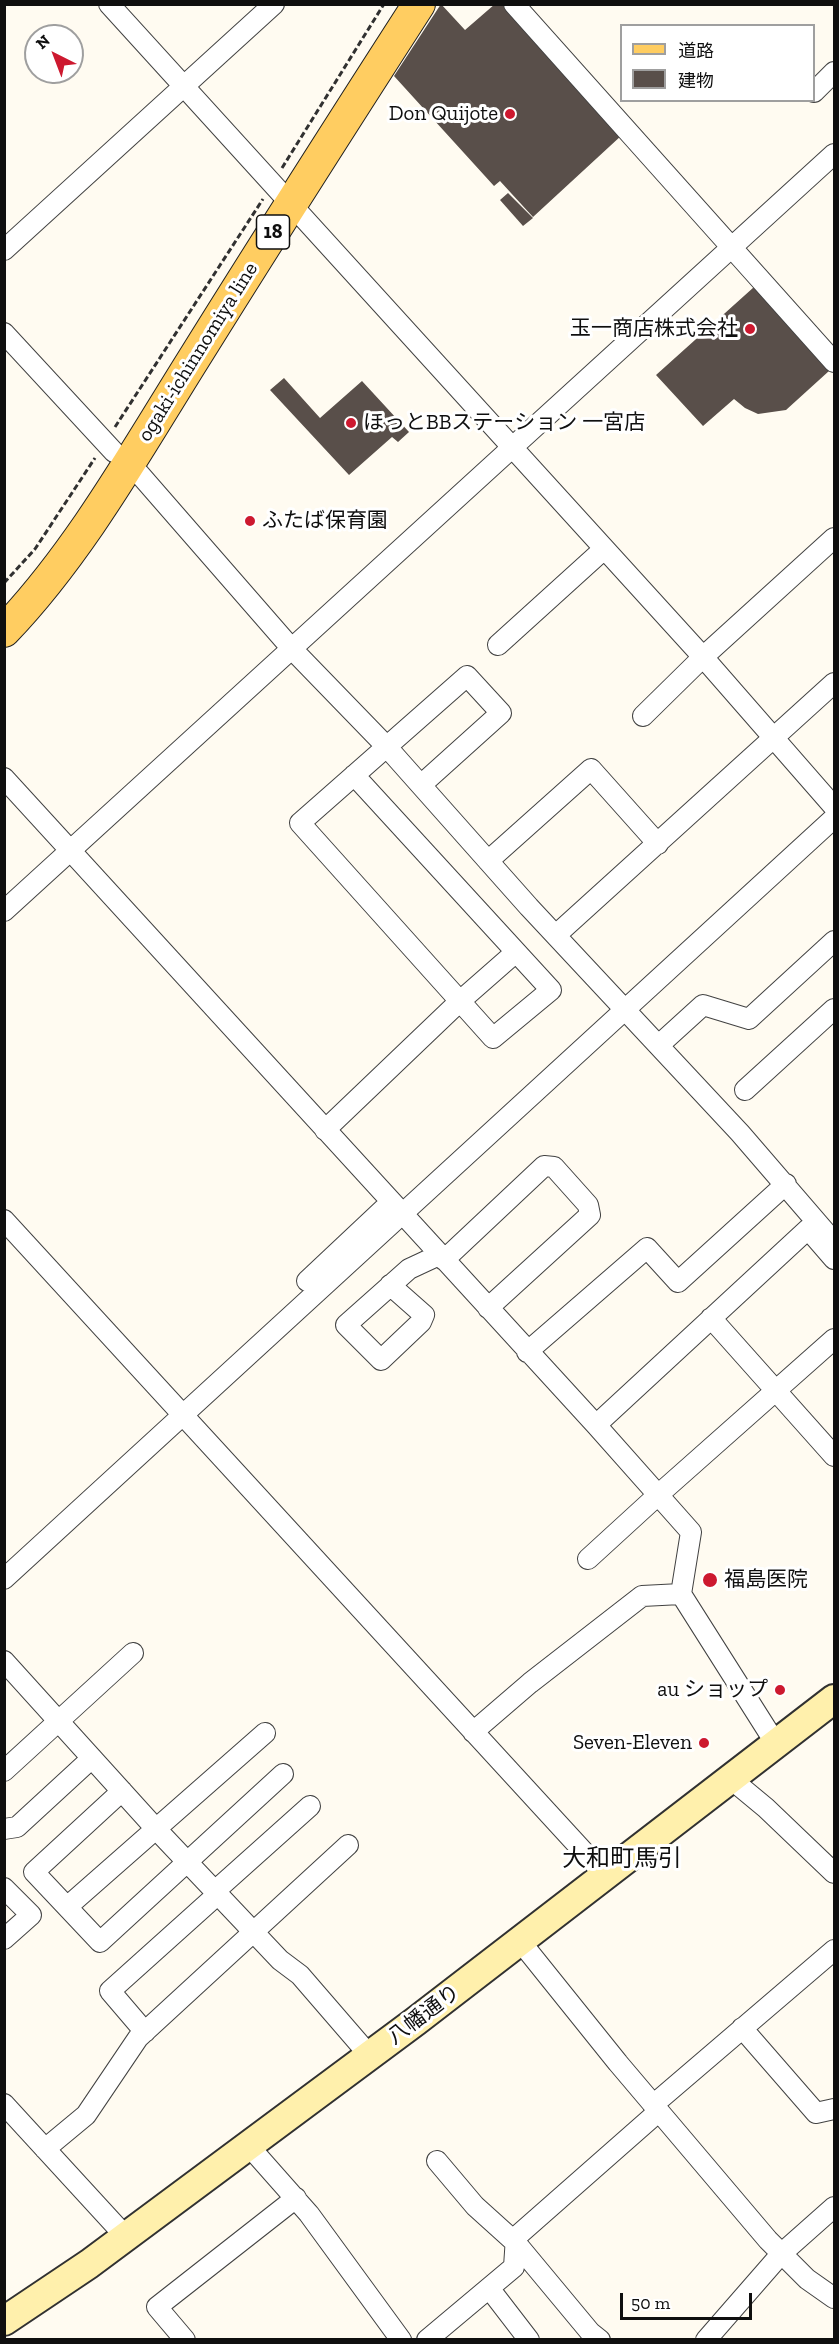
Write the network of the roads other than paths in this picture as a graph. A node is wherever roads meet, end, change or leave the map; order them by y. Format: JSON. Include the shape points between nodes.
{"nodes":[{"id":1,"x":109,"y":4,"type":"edge"},
{"id":2,"x":274,"y":4,"type":"edge"},
{"id":3,"x":400,"y":4,"type":"edge"},
{"id":4,"x":419,"y":4,"type":"edge"},
{"id":5,"x":514,"y":4,"type":"edge"},
{"id":6,"x":834,"y":72,"type":"edge"},
{"id":7,"x":185,"y":87,"type":"junction"},
{"id":8,"x":815,"y":90,"type":"edge"},
{"id":9,"x":834,"y":153,"type":"edge"},
{"id":10,"x":281,"y":193,"type":"junction"},
{"id":11,"x":731,"y":247,"type":"junction"},
{"id":12,"x":4,"y":250,"type":"edge"},
{"id":13,"x":4,"y":333,"type":"edge"},
{"id":14,"x":834,"y":362,"type":"edge"},
{"id":15,"x":511,"y":447,"type":"junction"},
{"id":16,"x":116,"y":452,"type":"junction"},
{"id":17,"x":834,"y":538,"type":"edge"},
{"id":18,"x":604,"y":549,"type":"junction"},
{"id":19,"x":4,"y":603,"type":"edge"},
{"id":20,"x":4,"y":631,"type":"edge"},
{"id":21,"x":498,"y":645,"type":"dead end"},
{"id":22,"x":292,"y":648,"type":"junction"},
{"id":23,"x":703,"y":657,"type":"junction"},
{"id":24,"x":834,"y":683,"type":"edge"},
{"id":25,"x":643,"y":716,"type":"dead end"},
{"id":26,"x":775,"y":737,"type":"junction"},
{"id":27,"x":386,"y":746,"type":"junction"},
{"id":28,"x":354,"y":775,"type":"junction"},
{"id":29,"x":4,"y":778,"type":"edge"},
{"id":30,"x":420,"y":785,"type":"junction"},
{"id":31,"x":834,"y":807,"type":"edge"},
{"id":32,"x":834,"y":818,"type":"edge"},
{"id":33,"x":658,"y":844,"type":"junction"},
{"id":34,"x":70,"y":851,"type":"junction"},
{"id":35,"x":488,"y":861,"type":"junction"},
{"id":36,"x":4,"y":911,"type":"edge"},
{"id":37,"x":556,"y":935,"type":"junction"},
{"id":38,"x":516,"y":952,"type":"junction"},
{"id":39,"x":830,"y":955,"type":"edge"},
{"id":40,"x":459,"y":1002,"type":"junction"},
{"id":41,"x":625,"y":1008,"type":"junction"},
{"id":42,"x":834,"y":1009,"type":"edge"},
{"id":43,"x":659,"y":1045,"type":"junction"},
{"id":44,"x":745,"y":1090,"type":"dead end"},
{"id":45,"x":325,"y":1130,"type":"junction"},
{"id":46,"x":786,"y":1184,"type":"junction"},
{"id":47,"x":397,"y":1208,"type":"junction"},
{"id":48,"x":4,"y":1220,"type":"edge"},
{"id":49,"x":834,"y":1242,"type":"edge"},
{"id":50,"x":442,"y":1257,"type":"junction"},
{"id":51,"x":834,"y":1258,"type":"edge"},
{"id":52,"x":307,"y":1281,"type":"dead end"},
{"id":53,"x":390,"y":1285,"type":"dead end"},
{"id":54,"x":488,"y":1308,"type":"junction"},
{"id":55,"x":711,"y":1318,"type":"junction"},
{"id":56,"x":834,"y":1339,"type":"edge"},
{"id":57,"x":527,"y":1352,"type":"junction"},
{"id":58,"x":777,"y":1390,"type":"junction"},
{"id":59,"x":183,"y":1415,"type":"junction"},
{"id":60,"x":596,"y":1425,"type":"junction"},
{"id":61,"x":834,"y":1456,"type":"edge"},
{"id":62,"x":658,"y":1494,"type":"junction"},
{"id":63,"x":588,"y":1559,"type":"dead end"},
{"id":64,"x":4,"y":1580,"type":"edge"},
{"id":65,"x":681,"y":1594,"type":"junction"},
{"id":66,"x":133,"y":1653,"type":"dead end"},
{"id":67,"x":4,"y":1661,"type":"edge"},
{"id":68,"x":834,"y":1698,"type":"edge"},
{"id":69,"x":60,"y":1721,"type":"junction"},
{"id":70,"x":473,"y":1731,"type":"junction"},
{"id":71,"x":265,"y":1733,"type":"dead end"},
{"id":72,"x":776,"y":1744,"type":"junction"},
{"id":73,"x":92,"y":1758,"type":"junction"},
{"id":74,"x":4,"y":1771,"type":"edge"},
{"id":75,"x":283,"y":1774,"type":"dead end"},
{"id":76,"x":731,"y":1779,"type":"junction"},
{"id":77,"x":122,"y":1791,"type":"junction"},
{"id":78,"x":310,"y":1806,"type":"dead end"},
{"id":79,"x":4,"y":1829,"type":"edge"},
{"id":80,"x":157,"y":1830,"type":"junction"},
{"id":81,"x":348,"y":1845,"type":"dead end"},
{"id":82,"x":188,"y":1862,"type":"junction"},
{"id":83,"x":834,"y":1873,"type":"edge"},
{"id":84,"x":604,"y":1875,"type":"junction"},
{"id":85,"x":4,"y":1888,"type":"edge"},
{"id":86,"x":216,"y":1893,"type":"junction"},
{"id":87,"x":67,"y":1907,"type":"junction"},
{"id":88,"x":253,"y":1932,"type":"junction"},
{"id":89,"x":4,"y":1939,"type":"edge"},
{"id":90,"x":520,"y":1941,"type":"junction"},
{"id":91,"x":834,"y":1950,"type":"edge"},
{"id":92,"x":742,"y":2028,"type":"junction"},
{"id":93,"x":145,"y":2032,"type":"junction"},
{"id":94,"x":370,"y":2056,"type":"junction"},
{"id":95,"x":4,"y":2104,"type":"edge"},
{"id":96,"x":656,"y":2109,"type":"junction"},
{"id":97,"x":834,"y":2109,"type":"edge"},
{"id":98,"x":248,"y":2145,"type":"junction"},
{"id":99,"x":45,"y":2149,"type":"junction"},
{"id":100,"x":437,"y":2162,"type":"dead end"},
{"id":101,"x":296,"y":2198,"type":"junction"},
{"id":102,"x":834,"y":2207,"type":"edge"},
{"id":103,"x":126,"y":2237,"type":"junction"},
{"id":104,"x":516,"y":2243,"type":"junction"},
{"id":105,"x":781,"y":2254,"type":"junction"},
{"id":106,"x":489,"y":2288,"type":"junction"},
{"id":107,"x":834,"y":2298,"type":"edge"},
{"id":108,"x":4,"y":2321,"type":"edge"},
{"id":109,"x":185,"y":2340,"type":"edge"},
{"id":110,"x":400,"y":2340,"type":"edge"},
{"id":111,"x":427,"y":2340,"type":"edge"},
{"id":112,"x":529,"y":2340,"type":"edge"},
{"id":113,"x":600,"y":2340,"type":"edge"},
{"id":114,"x":706,"y":2340,"type":"edge"}],
"edges":[{"from":1,"to":7,"type":"street"},
{"from":2,"to":7,"type":"street"},
{"from":3,"to":10,"type":"main road","name":"ogaki-ichinnomiya line","number":"18"},
{"from":4,"to":10,"type":"main road","name":"ogaki-ichinnomiya line","number":"18"},
{"from":5,"to":11,"type":"street"},
{"from":6,"to":8,"type":"street"},
{"from":7,"to":10,"type":"street"},
{"from":7,"to":12,"type":"street"},
{"from":9,"to":11,"type":"street"},
{"from":10,"to":15,"type":"street"},
{"from":10,"to":16,"type":"main road","name":"ogaki-ichinnomiya line","number":"18"},
{"from":11,"to":14,"type":"street"},
{"from":11,"to":15,"type":"street"},
{"from":13,"to":16,"type":"street"},
{"from":15,"to":18,"type":"street"},
{"from":15,"to":22,"type":"street"},
{"from":16,"to":19,"type":"main road","name":"ogaki-ichinnomiya line","number":"18","via":[[60,535]]},
{"from":16,"to":20,"type":"main road","name":"ogaki-ichinnomiya line","number":"18","via":[[70,551]]},
{"from":16,"to":22,"type":"street"},
{"from":17,"to":23,"type":"street"},
{"from":18,"to":21,"type":"street"},
{"from":18,"to":23,"type":"street"},
{"from":22,"to":27,"type":"street"},
{"from":22,"to":34,"type":"street"},
{"from":23,"to":25,"type":"street"},
{"from":23,"to":26,"type":"street"},
{"from":24,"to":26,"type":"street"},
{"from":26,"to":31,"type":"street"},
{"from":26,"to":33,"type":"street"},
{"from":27,"to":28,"type":"street"},
{"from":27,"to":30,"type":"street"},
{"from":27,"to":30,"type":"street","via":[[467,676],[501,712]]},
{"from":28,"to":38,"type":"street"},
{"from":28,"to":40,"type":"street","via":[[300,823]]},
{"from":29,"to":34,"type":"street"},
{"from":30,"to":35,"type":"street"},
{"from":32,"to":41,"type":"street"},
{"from":33,"to":35,"type":"street","via":[[591,769]]},
{"from":33,"to":37,"type":"street"},
{"from":34,"to":36,"type":"street"},
{"from":34,"to":45,"type":"street"},
{"from":35,"to":37,"type":"street"},
{"from":37,"to":41,"type":"street"},
{"from":38,"to":40,"type":"street"},
{"from":38,"to":40,"type":"street","via":[[551,990],[493,1038]]},
{"from":39,"to":43,"type":"street","via":[[749,1019],[703,1005]]},
{"from":40,"to":45,"type":"street"},
{"from":41,"to":43,"type":"street"},
{"from":41,"to":47,"type":"street"},
{"from":42,"to":44,"type":"street"},
{"from":43,"to":46,"type":"street"},
{"from":45,"to":47,"type":"street"},
{"from":46,"to":49,"type":"street"},
{"from":46,"to":57,"type":"street","via":[[678,1282],[647,1248]]},
{"from":47,"to":50,"type":"street"},
{"from":47,"to":52,"type":"street"},
{"from":47,"to":59,"type":"street"},
{"from":48,"to":59,"type":"street"},
{"from":50,"to":53,"type":"street","via":[[409,1269]]},
{"from":50,"to":54,"type":"street"},
{"from":50,"to":54,"type":"street","via":[[544,1166],[554,1167],[588,1205],[590,1215]]},
{"from":51,"to":55,"type":"street","via":[[808,1229]]},
{"from":54,"to":57,"type":"street"},
{"from":55,"to":58,"type":"street"},
{"from":55,"to":60,"type":"street"},
{"from":56,"to":58,"type":"street"},
{"from":57,"to":60,"type":"street"},
{"from":58,"to":61,"type":"street"},
{"from":58,"to":62,"type":"street"},
{"from":59,"to":64,"type":"street"},
{"from":59,"to":70,"type":"street"},
{"from":60,"to":62,"type":"street"},
{"from":62,"to":63,"type":"street"},
{"from":62,"to":65,"type":"street","via":[[691,1532]]},
{"from":65,"to":70,"type":"street","via":[[642,1596]]},
{"from":65,"to":72,"type":"street"},
{"from":66,"to":69,"type":"street"},
{"from":67,"to":69,"type":"street"},
{"from":68,"to":72,"type":"street","name":"八幡通り"},
{"from":69,"to":73,"type":"street"},
{"from":69,"to":74,"type":"street"},
{"from":70,"to":84,"type":"street"},
{"from":71,"to":80,"type":"street"},
{"from":72,"to":76,"type":"street","name":"八幡通り"},
{"from":73,"to":77,"type":"street"},
{"from":73,"to":79,"type":"street","via":[[17,1827]]},
{"from":75,"to":82,"type":"street"},
{"from":76,"to":83,"type":"street"},
{"from":76,"to":84,"type":"street","name":"八幡通り"},
{"from":77,"to":80,"type":"street"},
{"from":77,"to":87,"type":"street","via":[[34,1872]]},
{"from":78,"to":86,"type":"street"},
{"from":80,"to":82,"type":"street"},
{"from":80,"to":87,"type":"street"},
{"from":81,"to":88,"type":"street"},
{"from":82,"to":86,"type":"street"},
{"from":82,"to":87,"type":"street","via":[[100,1942]]},
{"from":84,"to":90,"type":"street","name":"八幡通り"},
{"from":85,"to":89,"type":"street","via":[[31,1915]]},
{"from":86,"to":88,"type":"street"},
{"from":86,"to":93,"type":"street","via":[[110,1991]]},
{"from":88,"to":93,"type":"street"},
{"from":88,"to":94,"type":"street","via":[[300,1975]]},
{"from":90,"to":94,"type":"street","name":"八幡通り"},
{"from":90,"to":96,"type":"street"},
{"from":91,"to":92,"type":"street"},
{"from":92,"to":96,"type":"street"},
{"from":92,"to":97,"type":"street","via":[[816,2114]]},
{"from":93,"to":99,"type":"street","via":[[86,2115]]},
{"from":94,"to":98,"type":"street","name":"八幡通り"},
{"from":95,"to":99,"type":"street"},
{"from":96,"to":104,"type":"street","via":[[586,2178],[516,2237]]},
{"from":96,"to":105,"type":"street"},
{"from":98,"to":101,"type":"street"},
{"from":98,"to":103,"type":"street","name":"八幡通り"},
{"from":99,"to":103,"type":"street"},
{"from":100,"to":104,"type":"street","via":[[475,2206]]},
{"from":101,"to":109,"type":"street","via":[[157,2307]]},
{"from":101,"to":110,"type":"street"},
{"from":102,"to":105,"type":"street"},
{"from":103,"to":108,"type":"street","name":"八幡通り"},
{"from":104,"to":106,"type":"street","via":[[514,2267]]},
{"from":104,"to":113,"type":"street"},
{"from":105,"to":107,"type":"street"},
{"from":105,"to":114,"type":"street"},
{"from":106,"to":111,"type":"street"},
{"from":106,"to":112,"type":"street"}]}
